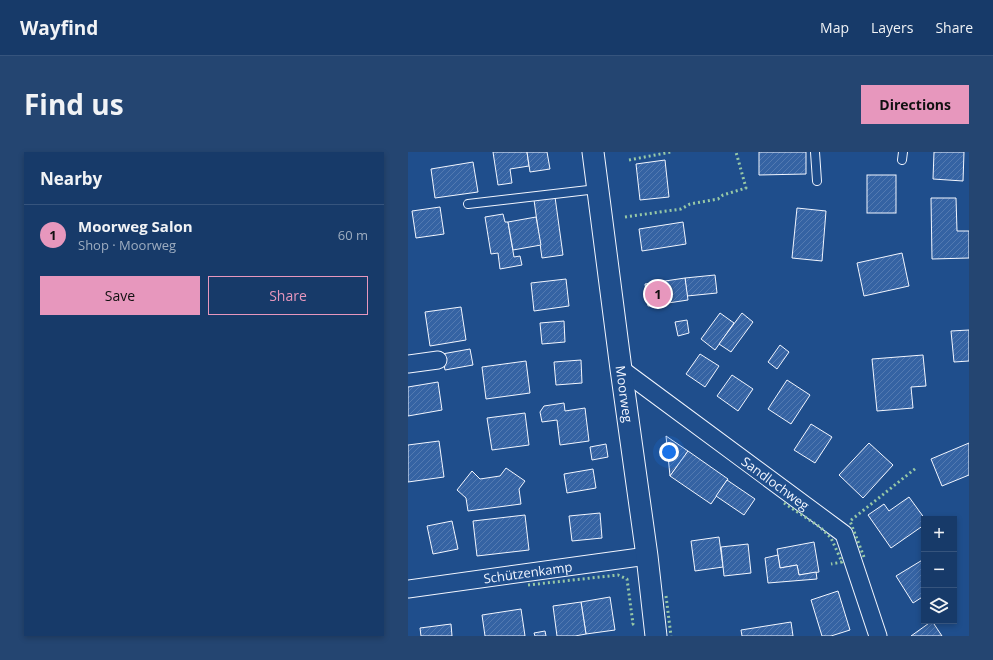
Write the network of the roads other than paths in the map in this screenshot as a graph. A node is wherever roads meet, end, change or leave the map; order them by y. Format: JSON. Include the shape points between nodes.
{"nodes":[{"id":1,"x":593,"y":152,"type":"edge"},
{"id":2,"x":815,"y":152,"type":"edge"},
{"id":3,"x":817,"y":181,"type":"dead end"},
{"id":4,"x":598,"y":189,"type":"junction"},
{"id":5,"x":468,"y":204,"type":"dead end"},
{"id":6,"x":438,"y":360,"type":"dead end"},
{"id":7,"x":408,"y":364,"type":"edge"},
{"id":8,"x":621,"y":369,"type":"junction"},
{"id":9,"x":647,"y":556,"type":"junction"},
{"id":10,"x":408,"y":590,"type":"edge"},
{"id":11,"x":656,"y":636,"type":"edge"},
{"id":12,"x":878,"y":636,"type":"edge"}],
"edges":[{"from":1,"to":4,"type":"street","name":"Moorweg"},
{"from":2,"to":3,"type":"lane"},
{"from":4,"to":5,"type":"lane"},
{"from":4,"to":8,"type":"street","name":"Moorweg"},
{"from":6,"to":7,"type":"street"},
{"from":8,"to":9,"type":"street","name":"Moorweg"},
{"from":8,"to":12,"type":"street","name":"Sandlochweg","via":[[844,534]]},
{"from":9,"to":10,"type":"street","name":"Schützenkamp"},
{"from":9,"to":11,"type":"street","name":"Moorweg"}]}
